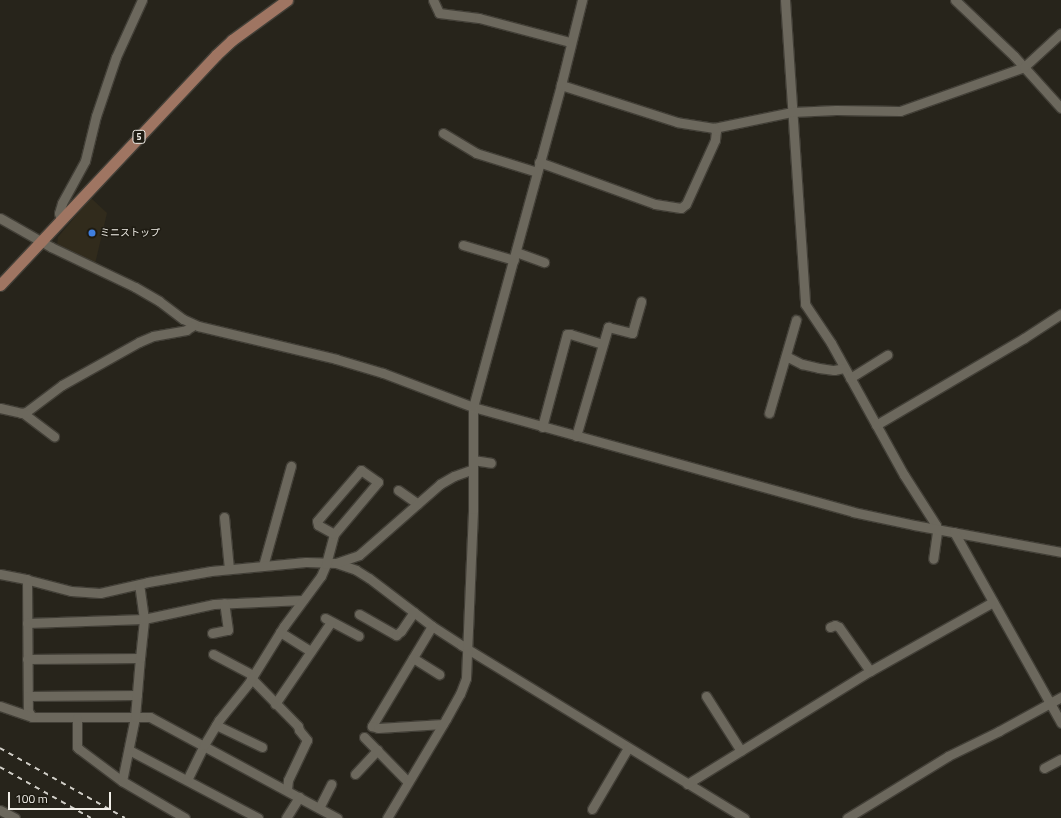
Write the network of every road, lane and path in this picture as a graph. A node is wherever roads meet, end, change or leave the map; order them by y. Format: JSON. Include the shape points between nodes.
{"nodes":[{"id":1,"x":142,"y":0,"type":"edge"},
{"id":2,"x":287,"y":0,"type":"edge"},
{"id":3,"x":433,"y":0,"type":"edge"},
{"id":4,"x":582,"y":0,"type":"edge"},
{"id":5,"x":785,"y":0,"type":"edge"},
{"id":6,"x":955,"y":0,"type":"edge"},
{"id":7,"x":1061,"y":32,"type":"edge"},
{"id":8,"x":570,"y":42,"type":"junction"},
{"id":9,"x":1024,"y":67,"type":"junction"},
{"id":10,"x":561,"y":85,"type":"junction"},
{"id":11,"x":1060,"y":104,"type":"edge"},
{"id":12,"x":792,"y":112,"type":"junction"},
{"id":13,"x":714,"y":128,"type":"junction"},
{"id":14,"x":443,"y":133,"type":"dead end"},
{"id":15,"x":539,"y":162,"type":"junction"},
{"id":16,"x":537,"y":172,"type":"junction"},
{"id":17,"x":0,"y":218,"type":"edge"},
{"id":18,"x":61,"y":220,"type":"junction"},
{"id":19,"x":42,"y":241,"type":"junction"},
{"id":20,"x":463,"y":246,"type":"dead end"},
{"id":21,"x":515,"y":256,"type":"junction"},
{"id":22,"x":544,"y":262,"type":"dead end"},
{"id":23,"x":0,"y":285,"type":"edge"},
{"id":24,"x":641,"y":301,"type":"dead end"},
{"id":25,"x":1061,"y":314,"type":"edge"},
{"id":26,"x":796,"y":320,"type":"dead end"},
{"id":27,"x":194,"y":325,"type":"junction"},
{"id":28,"x":603,"y":344,"type":"junction"},
{"id":29,"x":887,"y":355,"type":"dead end"},
{"id":30,"x":786,"y":356,"type":"junction"},
{"id":31,"x":844,"y":368,"type":"junction"},
{"id":32,"x":850,"y":378,"type":"junction"},
{"id":33,"x":473,"y":407,"type":"junction"},
{"id":34,"x":0,"y":408,"type":"edge"},
{"id":35,"x":23,"y":413,"type":"junction"},
{"id":36,"x":770,"y":413,"type":"dead end"},
{"id":37,"x":876,"y":425,"type":"junction"},
{"id":38,"x":542,"y":427,"type":"junction"},
{"id":39,"x":54,"y":436,"type":"dead end"},
{"id":40,"x":576,"y":436,"type":"junction"},
{"id":41,"x":491,"y":463,"type":"dead end"},
{"id":42,"x":473,"y":465,"type":"junction"},
{"id":43,"x":291,"y":466,"type":"dead end"},
{"id":44,"x":398,"y":490,"type":"dead end"},
{"id":45,"x":418,"y":504,"type":"junction"},
{"id":46,"x":224,"y":517,"type":"dead end"},
{"id":47,"x":936,"y":528,"type":"junction"},
{"id":48,"x":954,"y":532,"type":"junction"},
{"id":49,"x":334,"y":534,"type":"junction"},
{"id":50,"x":1061,"y":552,"type":"edge"},
{"id":51,"x":933,"y":559,"type":"dead end"},
{"id":52,"x":336,"y":563,"type":"junction"},
{"id":53,"x":326,"y":564,"type":"junction"},
{"id":54,"x":264,"y":566,"type":"junction"},
{"id":55,"x":229,"y":569,"type":"junction"},
{"id":56,"x":0,"y":574,"type":"edge"},
{"id":57,"x":27,"y":579,"type":"junction"},
{"id":58,"x":139,"y":584,"type":"junction"},
{"id":59,"x":303,"y":600,"type":"junction"},
{"id":60,"x":993,"y":602,"type":"junction"},
{"id":61,"x":224,"y":603,"type":"junction"},
{"id":62,"x":414,"y":612,"type":"junction"},
{"id":63,"x":359,"y":614,"type":"dead end"},
{"id":64,"x":144,"y":619,"type":"junction"},
{"id":65,"x":28,"y":622,"type":"junction"},
{"id":66,"x":432,"y":626,"type":"junction"},
{"id":67,"x":830,"y":627,"type":"dead end"},
{"id":68,"x":280,"y":632,"type":"junction"},
{"id":69,"x":212,"y":633,"type":"dead end"},
{"id":70,"x":359,"y":636,"type":"dead end"},
{"id":71,"x":468,"y":649,"type":"junction"},
{"id":72,"x":311,"y":652,"type":"junction"},
{"id":73,"x":214,"y":654,"type":"dead end"},
{"id":74,"x":140,"y":658,"type":"junction"},
{"id":75,"x":413,"y":658,"type":"junction"},
{"id":76,"x":28,"y":659,"type":"junction"},
{"id":77,"x":870,"y":671,"type":"junction"},
{"id":78,"x":440,"y":674,"type":"dead end"},
{"id":79,"x":252,"y":677,"type":"junction"},
{"id":80,"x":28,"y":696,"type":"junction"},
{"id":81,"x":137,"y":696,"type":"junction"},
{"id":82,"x":706,"y":696,"type":"dead end"},
{"id":83,"x":1061,"y":697,"type":"edge"},
{"id":84,"x":1050,"y":703,"type":"junction"},
{"id":85,"x":275,"y":704,"type":"junction"},
{"id":86,"x":0,"y":706,"type":"edge"},
{"id":87,"x":32,"y":717,"type":"junction"},
{"id":88,"x":135,"y":717,"type":"junction"},
{"id":89,"x":77,"y":718,"type":"junction"},
{"id":90,"x":1061,"y":723,"type":"edge"},
{"id":91,"x":443,"y":724,"type":"junction"},
{"id":92,"x":216,"y":725,"type":"junction"},
{"id":93,"x":364,"y":737,"type":"dead end"},
{"id":94,"x":204,"y":746,"type":"junction"},
{"id":95,"x":262,"y":747,"type":"dead end"},
{"id":96,"x":628,"y":748,"type":"junction"},
{"id":97,"x":129,"y":750,"type":"junction"},
{"id":98,"x":377,"y":750,"type":"junction"},
{"id":99,"x":741,"y":751,"type":"junction"},
{"id":100,"x":1061,"y":759,"type":"edge"},
{"id":101,"x":1044,"y":768,"type":"dead end"},
{"id":102,"x":355,"y":774,"type":"dead end"},
{"id":103,"x":187,"y":780,"type":"junction"},
{"id":104,"x":122,"y":781,"type":"junction"},
{"id":105,"x":408,"y":782,"type":"junction"},
{"id":106,"x":330,"y":784,"type":"dead end"},
{"id":107,"x":687,"y":784,"type":"junction"},
{"id":108,"x":287,"y":790,"type":"junction"},
{"id":109,"x":298,"y":797,"type":"junction"},
{"id":110,"x":318,"y":808,"type":"junction"},
{"id":111,"x":592,"y":809,"type":"dead end"},
{"id":112,"x":0,"y":810,"type":"edge"},
{"id":113,"x":15,"y":818,"type":"edge"},
{"id":114,"x":185,"y":818,"type":"edge"},
{"id":115,"x":258,"y":818,"type":"edge"},
{"id":116,"x":286,"y":818,"type":"edge"},
{"id":117,"x":337,"y":818,"type":"edge"},
{"id":118,"x":387,"y":818,"type":"edge"},
{"id":119,"x":744,"y":818,"type":"edge"},
{"id":120,"x":847,"y":818,"type":"edge"}],
"edges":[{"from":1,"to":18,"type":"street","via":[[119,49],[98,111],[85,161],[62,203],[59,213]]},
{"from":2,"to":18,"type":"main road","number":"5","via":[[232,40],[216,55]]},
{"from":3,"to":8,"type":"street","via":[[439,13],[479,18]]},
{"from":4,"to":8,"type":"street"},
{"from":5,"to":12,"type":"street"},
{"from":6,"to":9,"type":"street"},
{"from":7,"to":9,"type":"street"},
{"from":8,"to":10,"type":"street"},
{"from":9,"to":11,"type":"street"},
{"from":9,"to":12,"type":"street","via":[[900,111]]},
{"from":10,"to":13,"type":"street","via":[[677,122]]},
{"from":10,"to":15,"type":"street"},
{"from":12,"to":13,"type":"street"},
{"from":12,"to":31,"type":"street","via":[[803,295],[805,304]]},
{"from":13,"to":15,"type":"street","via":[[716,134],[711,151],[686,204],[681,208],[655,204]]},
{"from":14,"to":16,"type":"street","via":[[476,153]]},
{"from":15,"to":16,"type":"street"},
{"from":16,"to":21,"type":"street"},
{"from":17,"to":19,"type":"street"},
{"from":18,"to":19,"type":"main road","number":"5"},
{"from":19,"to":23,"type":"main road","number":"5"},
{"from":19,"to":27,"type":"street","via":[[159,300]]},
{"from":20,"to":21,"type":"street"},
{"from":21,"to":22,"type":"street"},
{"from":21,"to":33,"type":"street"},
{"from":24,"to":28,"type":"street","via":[[632,333],[608,327]]},
{"from":25,"to":37,"type":"street"},
{"from":26,"to":30,"type":"street"},
{"from":27,"to":33,"type":"street","via":[[336,359]]},
{"from":27,"to":35,"type":"street","via":[[186,330],[153,336],[139,342],[78,376]]},
{"from":28,"to":38,"type":"street","via":[[567,334]]},
{"from":28,"to":40,"type":"street"},
{"from":29,"to":32,"type":"street"},
{"from":30,"to":31,"type":"street","via":[[802,364],[819,368]]},
{"from":30,"to":36,"type":"street"},
{"from":31,"to":32,"type":"street"},
{"from":32,"to":37,"type":"street"},
{"from":33,"to":38,"type":"street"},
{"from":33,"to":42,"type":"street"},
{"from":34,"to":35,"type":"street"},
{"from":35,"to":39,"type":"street"},
{"from":37,"to":47,"type":"street"},
{"from":38,"to":40,"type":"street"},
{"from":40,"to":47,"type":"street","via":[[853,512]]},
{"from":41,"to":42,"type":"street"},
{"from":42,"to":45,"type":"street","via":[[447,480]]},
{"from":42,"to":71,"type":"street"},
{"from":43,"to":54,"type":"street"},
{"from":44,"to":45,"type":"street"},
{"from":45,"to":52,"type":"street","via":[[359,554]]},
{"from":46,"to":55,"type":"street"},
{"from":47,"to":48,"type":"street"},
{"from":47,"to":51,"type":"street"},
{"from":48,"to":50,"type":"street"},
{"from":48,"to":60,"type":"street"},
{"from":49,"to":49,"type":"street","via":[[378,482],[361,470],[318,521],[318,525]]},
{"from":49,"to":53,"type":"street"},
{"from":52,"to":53,"type":"street"},
{"from":52,"to":62,"type":"street","via":[[370,578]]},
{"from":53,"to":54,"type":"street","via":[[306,562]]},
{"from":53,"to":59,"type":"street"},
{"from":54,"to":55,"type":"street"},
{"from":55,"to":58,"type":"street"},
{"from":56,"to":57,"type":"street"},
{"from":57,"to":58,"type":"street","via":[[72,591],[94,593]]},
{"from":57,"to":65,"type":"street"},
{"from":58,"to":64,"type":"street"},
{"from":59,"to":61,"type":"street"},
{"from":59,"to":68,"type":"street"},
{"from":60,"to":77,"type":"street"},
{"from":60,"to":84,"type":"street"},
{"from":61,"to":64,"type":"street","via":[[198,606]]},
{"from":61,"to":69,"type":"street","via":[[228,630]]},
{"from":62,"to":63,"type":"street","via":[[396,635]]},
{"from":62,"to":66,"type":"street"},
{"from":64,"to":65,"type":"street"},
{"from":64,"to":74,"type":"street"},
{"from":65,"to":76,"type":"street"},
{"from":66,"to":71,"type":"street"},
{"from":66,"to":75,"type":"street"},
{"from":67,"to":77,"type":"street","via":[[839,627]]},
{"from":68,"to":72,"type":"street"},
{"from":68,"to":79,"type":"street"},
{"from":70,"to":72,"type":"street","via":[[328,620]]},
{"from":71,"to":91,"type":"street","via":[[466,678]]},
{"from":71,"to":96,"type":"street"},
{"from":72,"to":85,"type":"street"},
{"from":73,"to":79,"type":"street"},
{"from":74,"to":76,"type":"street"},
{"from":74,"to":81,"type":"street"},
{"from":75,"to":78,"type":"street"},
{"from":75,"to":91,"type":"street","via":[[372,726],[378,728]]},
{"from":76,"to":80,"type":"street"},
{"from":77,"to":99,"type":"street"},
{"from":79,"to":85,"type":"street"},
{"from":79,"to":92,"type":"street"},
{"from":80,"to":81,"type":"street"},
{"from":80,"to":87,"type":"street","via":[[28,711]]},
{"from":81,"to":88,"type":"street"},
{"from":82,"to":99,"type":"street"},
{"from":83,"to":84,"type":"street"},
{"from":84,"to":90,"type":"street"},
{"from":84,"to":120,"type":"street","via":[[948,756]]},
{"from":85,"to":108,"type":"street","via":[[298,726],[307,740],[288,780]]},
{"from":86,"to":87,"type":"street"},
{"from":87,"to":89,"type":"street"},
{"from":88,"to":89,"type":"street"},
{"from":88,"to":94,"type":"street","via":[[150,717]]},
{"from":88,"to":97,"type":"street"},
{"from":89,"to":104,"type":"street","via":[[77,747]]},
{"from":91,"to":105,"type":"street"},
{"from":92,"to":94,"type":"street"},
{"from":92,"to":95,"type":"street"},
{"from":93,"to":98,"type":"street"},
{"from":94,"to":103,"type":"street"},
{"from":94,"to":108,"type":"street"},
{"from":96,"to":107,"type":"street"},
{"from":96,"to":111,"type":"street"},
{"from":97,"to":103,"type":"street"},
{"from":97,"to":104,"type":"street"},
{"from":98,"to":102,"type":"street"},
{"from":98,"to":105,"type":"street"},
{"from":99,"to":107,"type":"street"},
{"from":100,"to":101,"type":"street"},
{"from":103,"to":115,"type":"street"},
{"from":104,"to":114,"type":"street"},
{"from":105,"to":118,"type":"street"},
{"from":106,"to":110,"type":"street"},
{"from":107,"to":119,"type":"street"},
{"from":108,"to":109,"type":"street"},
{"from":109,"to":110,"type":"street"},
{"from":109,"to":116,"type":"street"},
{"from":110,"to":117,"type":"street"},
{"from":112,"to":113,"type":"street"}]}
